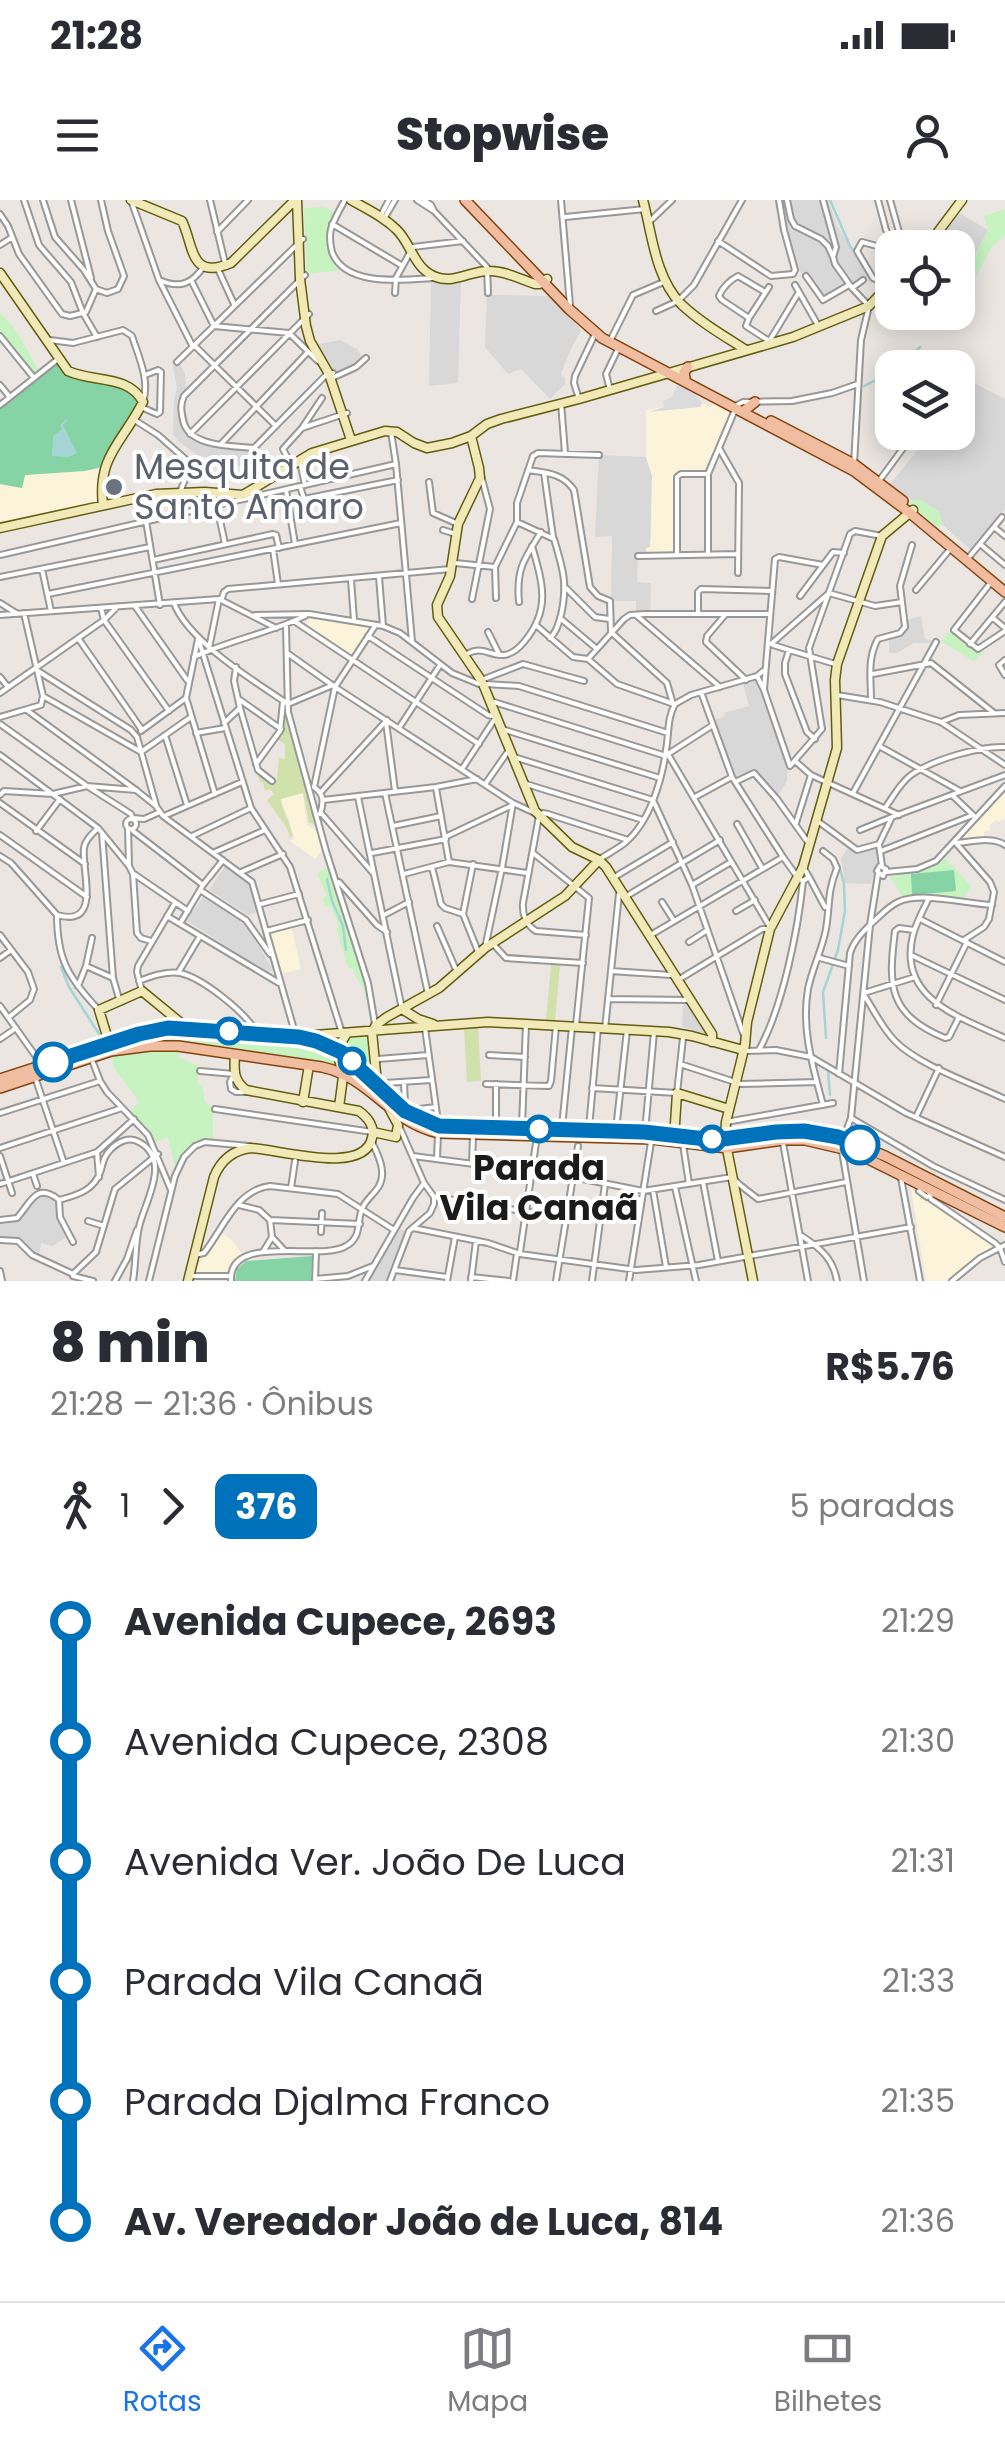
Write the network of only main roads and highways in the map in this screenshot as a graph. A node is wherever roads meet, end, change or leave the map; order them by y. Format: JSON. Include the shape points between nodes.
{"nodes":[{"id":1,"x":468,"y":200,"type":"edge"},
{"id":2,"x":570,"y":306,"type":"junction"},
{"id":3,"x":612,"y":344,"type":"junction"},
{"id":4,"x":688,"y":366,"type":"road end"},
{"id":5,"x":669,"y":373,"type":"junction"},
{"id":6,"x":685,"y":378,"type":"junction"},
{"id":7,"x":754,"y":402,"type":"road end"},
{"id":8,"x":741,"y":409,"type":"junction"},
{"id":9,"x":855,"y":474,"type":"junction"},
{"id":10,"x":914,"y":513,"type":"junction"},
{"id":11,"x":1005,"y":589,"type":"edge"},
{"id":12,"x":110,"y":1047,"type":"junction"},
{"id":13,"x":90,"y":1054,"type":"junction"},
{"id":14,"x":0,"y":1079,"type":"edge"},
{"id":15,"x":0,"y":1088,"type":"edge"},
{"id":16,"x":379,"y":1090,"type":"junction"},
{"id":17,"x":439,"y":1130,"type":"junction"},
{"id":18,"x":522,"y":1132,"type":"junction"},
{"id":19,"x":648,"y":1136,"type":"junction"},
{"id":20,"x":726,"y":1143,"type":"junction"},
{"id":21,"x":843,"y":1143,"type":"junction"},
{"id":22,"x":925,"y":1186,"type":"junction"},
{"id":23,"x":1005,"y":1217,"type":"edge"},
{"id":24,"x":1005,"y":1228,"type":"edge"}],
"edges":[{"from":1,"to":2,"type":"main road"},
{"from":2,"to":3,"type":"main road"},
{"from":2,"to":3,"type":"main road"},
{"from":3,"to":5,"type":"main road"},
{"from":4,"to":6,"type":"main road"},
{"from":5,"to":6,"type":"main road"},
{"from":5,"to":8,"type":"main road"},
{"from":6,"to":8,"type":"main road"},
{"from":7,"to":8,"type":"main road"},
{"from":8,"to":9,"type":"main road"},
{"from":9,"to":10,"type":"main road"},
{"from":9,"to":10,"type":"main road","via":[[879,481]]},
{"from":10,"to":11,"type":"main road"},
{"from":10,"to":11,"type":"main road"},
{"from":12,"to":13,"type":"main road"},
{"from":12,"to":16,"type":"main road","via":[[165,1045],[309,1065]]},
{"from":12,"to":16,"type":"main road","via":[[168,1028],[297,1037],[336,1050]]},
{"from":13,"to":14,"type":"main road"},
{"from":13,"to":15,"type":"main road"},
{"from":16,"to":17,"type":"main road","via":[[399,1113],[426,1130]]},
{"from":17,"to":18,"type":"main road"},
{"from":17,"to":18,"type":"main road","via":[[472,1136]]},
{"from":18,"to":19,"type":"main road"},
{"from":18,"to":19,"type":"main road"},
{"from":19,"to":20,"type":"main road"},
{"from":20,"to":21,"type":"main road"},
{"from":20,"to":21,"type":"main road","via":[[794,1131]]},
{"from":21,"to":22,"type":"main road"},
{"from":21,"to":22,"type":"main road"},
{"from":22,"to":23,"type":"main road"},
{"from":22,"to":24,"type":"main road"}]}
